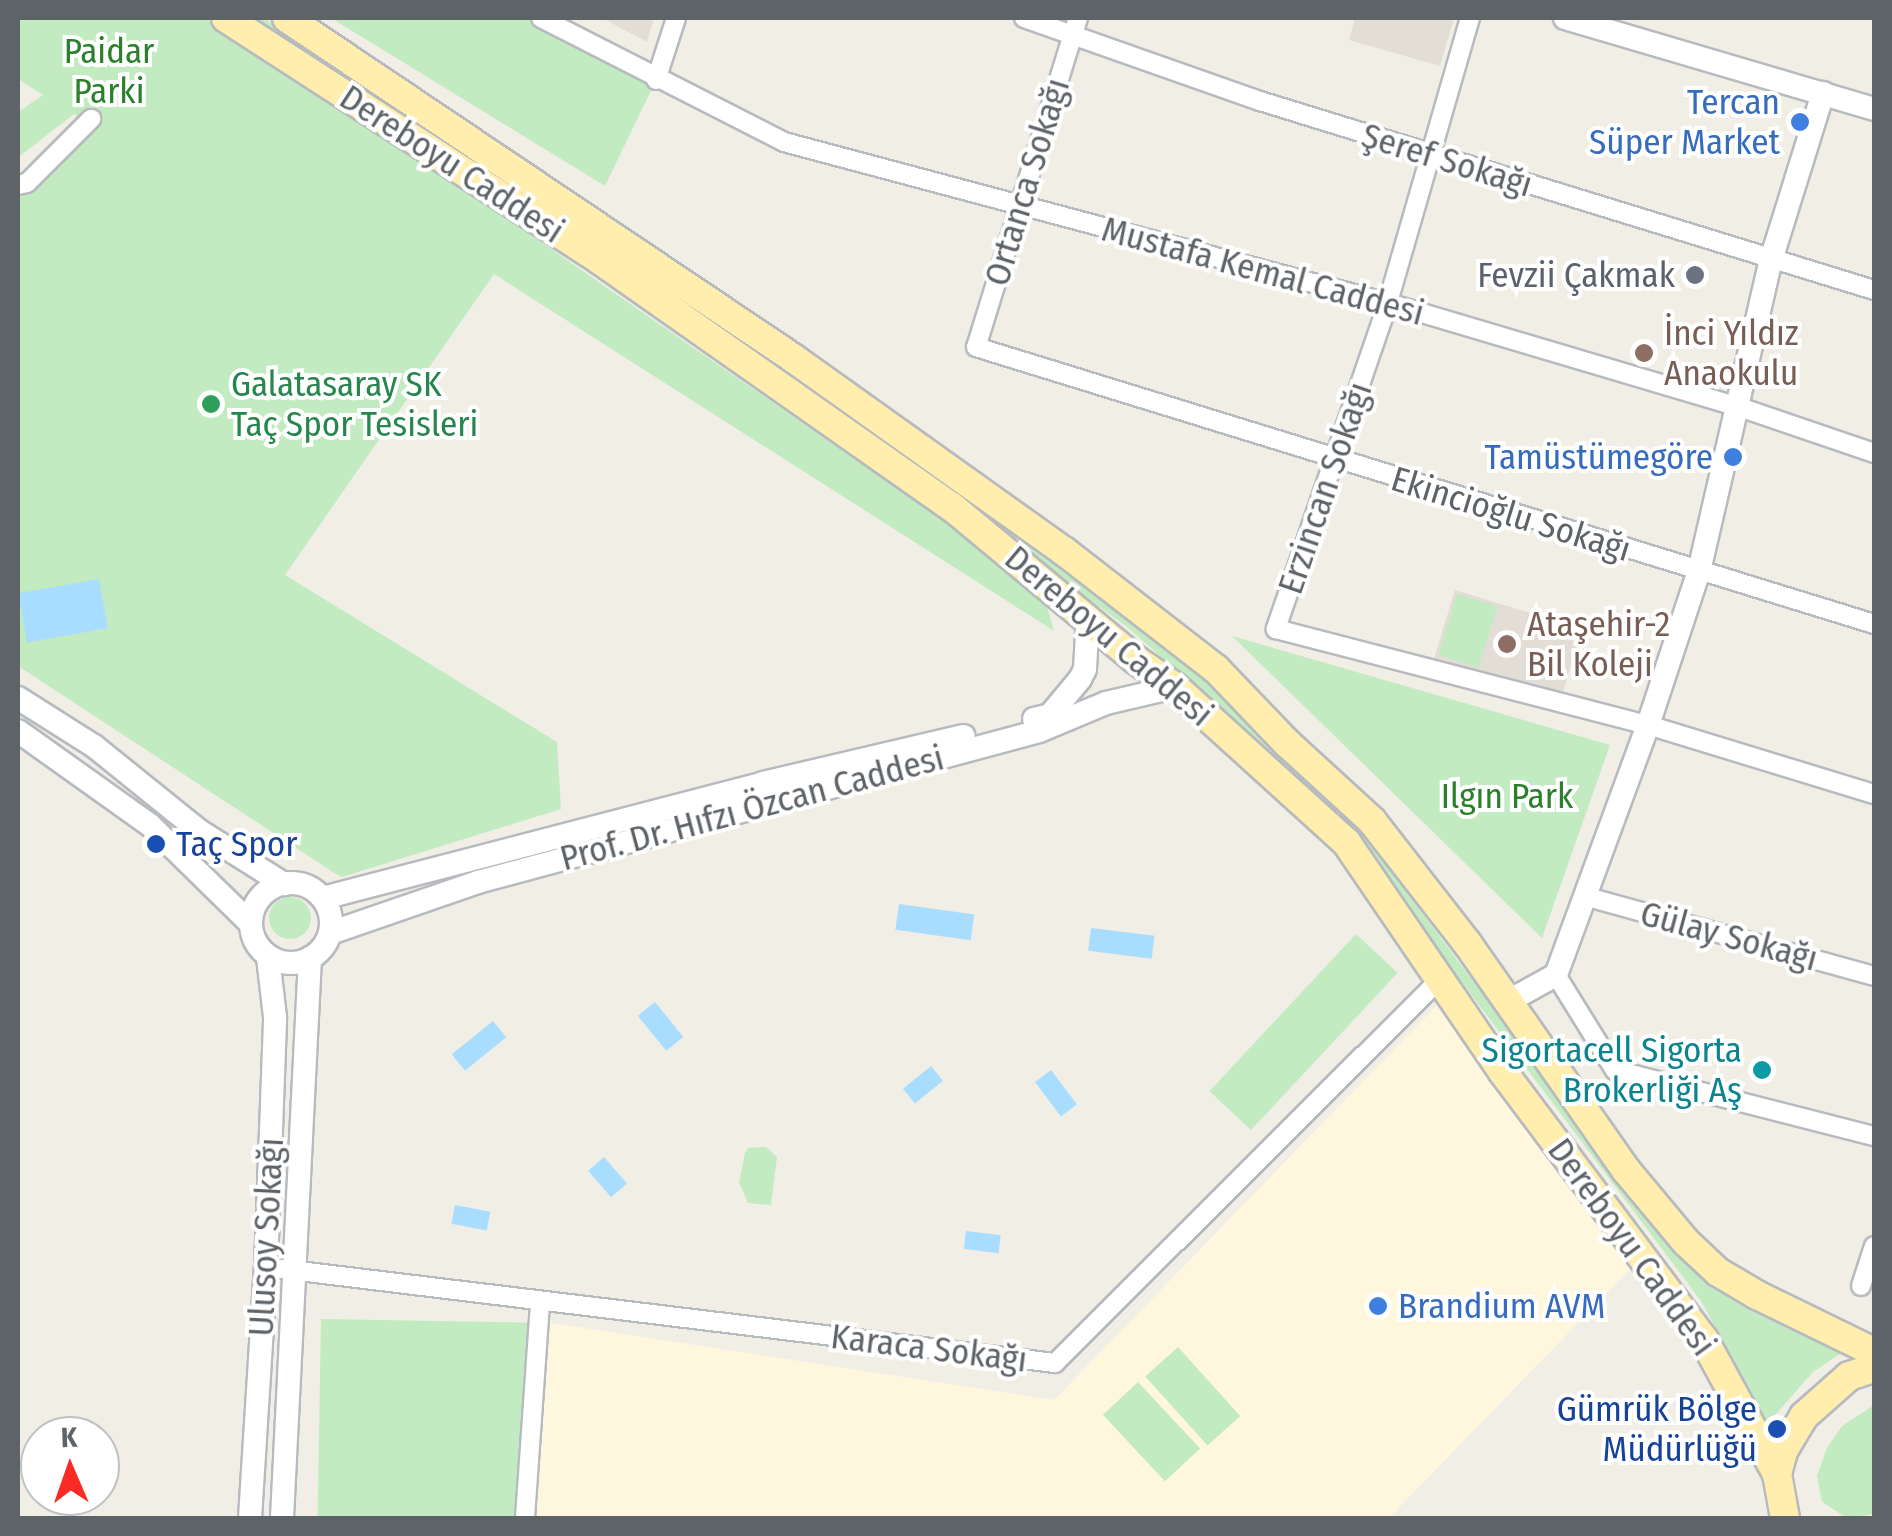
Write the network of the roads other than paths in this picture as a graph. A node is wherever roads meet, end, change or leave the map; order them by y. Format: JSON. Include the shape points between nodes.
{"nodes":[{"id":1,"x":226,"y":18,"type":"edge"},
{"id":2,"x":288,"y":18,"type":"edge"},
{"id":3,"x":541,"y":18,"type":"edge"},
{"id":4,"x":676,"y":18,"type":"edge"},
{"id":5,"x":1024,"y":18,"type":"edge"},
{"id":6,"x":1470,"y":18,"type":"edge"},
{"id":7,"x":1565,"y":18,"type":"edge"},
{"id":8,"x":1076,"y":25,"type":"edge"},
{"id":9,"x":656,"y":80,"type":"junction"},
{"id":10,"x":1823,"y":93,"type":"junction"},
{"id":11,"x":1874,"y":108,"type":"edge"},
{"id":12,"x":91,"y":119,"type":"dead end"},
{"id":13,"x":1431,"y":156,"type":"junction"},
{"id":14,"x":18,"y":185,"type":"edge"},
{"id":15,"x":1020,"y":206,"type":"junction"},
{"id":16,"x":1771,"y":260,"type":"junction"},
{"id":17,"x":1874,"y":290,"type":"edge"},
{"id":18,"x":1388,"y":303,"type":"junction"},
{"id":19,"x":976,"y":347,"type":"joint"},
{"id":20,"x":1739,"y":408,"type":"junction"},
{"id":21,"x":1874,"y":453,"type":"edge"},
{"id":22,"x":1336,"y":460,"type":"junction"},
{"id":23,"x":1699,"y":571,"type":"junction"},
{"id":24,"x":1088,"y":616,"type":"junction"},
{"id":25,"x":1874,"y":624,"type":"edge"},
{"id":26,"x":1175,"y":687,"type":"junction"},
{"id":27,"x":18,"y":698,"type":"edge"},
{"id":28,"x":1648,"y":725,"type":"junction"},
{"id":29,"x":18,"y":731,"type":"edge"},
{"id":30,"x":1874,"y":794,"type":"edge"},
{"id":31,"x":284,"y":884,"type":"junction"},
{"id":32,"x":1584,"y":896,"type":"junction"},
{"id":33,"x":323,"y":898,"type":"junction"},
{"id":34,"x":251,"y":924,"type":"junction"},
{"id":35,"x":330,"y":933,"type":"junction"},
{"id":36,"x":268,"y":956,"type":"junction"},
{"id":37,"x":310,"y":958,"type":"junction"},
{"id":38,"x":1556,"y":975,"type":"junction"},
{"id":39,"x":1874,"y":976,"type":"edge"},
{"id":40,"x":1438,"y":981,"type":"junction"},
{"id":41,"x":1507,"y":1002,"type":"junction"},
{"id":42,"x":1874,"y":1136,"type":"edge"},
{"id":43,"x":1874,"y":1246,"type":"edge"},
{"id":44,"x":266,"y":1267,"type":"junction"},
{"id":45,"x":292,"y":1270,"type":"junction"},
{"id":46,"x":1861,"y":1286,"type":"dead end"},
{"id":47,"x":540,"y":1302,"type":"junction"},
{"id":48,"x":1874,"y":1352,"type":"edge"},
{"id":49,"x":1874,"y":1368,"type":"edge"},
{"id":50,"x":1776,"y":1474,"type":"junction"},
{"id":51,"x":250,"y":1518,"type":"edge"},
{"id":52,"x":282,"y":1518,"type":"edge"},
{"id":53,"x":525,"y":1518,"type":"edge"},
{"id":54,"x":1784,"y":1518,"type":"edge"}],
"edges":[{"from":1,"to":24,"type":"main road","name":"Dereboyu Caddesi","via":[[600,260],[952,507]]},
{"from":2,"to":41,"type":"main road","name":"Dereboyu Caddesi","via":[[794,358],[1216,669],[1372,821]]},
{"from":3,"to":9,"type":"street","name":"Mustafa Kemal Caddesi"},
{"from":4,"to":9,"type":"street"},
{"from":5,"to":8,"type":"street","name":"Şeref Sokağı"},
{"from":6,"to":13,"type":"street","name":"Erzincan Sokağı"},
{"from":7,"to":10,"type":"street"},
{"from":8,"to":13,"type":"street","name":"Şeref Sokağı","via":[[1260,101]]},
{"from":8,"to":15,"type":"street","name":"Ortanca Sokağı"},
{"from":9,"to":15,"type":"street","name":"Mustafa Kemal Caddesi","via":[[784,142]]},
{"from":10,"to":11,"type":"street"},
{"from":10,"to":16,"type":"street"},
{"from":12,"to":14,"type":"street"},
{"from":13,"to":16,"type":"street","name":"Şeref Sokağı"},
{"from":13,"to":18,"type":"street","name":"Erzincan Sokağı"},
{"from":15,"to":18,"type":"street","name":"Mustafa Kemal Caddesi"},
{"from":15,"to":19,"type":"street","name":"Ortanca Sokağı"},
{"from":16,"to":17,"type":"street","name":"Şeref Sokağı"},
{"from":16,"to":20,"type":"street"},
{"from":18,"to":20,"type":"street","name":"Mustafa Kemal Caddesi"},
{"from":18,"to":22,"type":"street","name":"Erzincan Sokağı"},
{"from":19,"to":22,"type":"street","name":"Ekincioğlu Sokağı"},
{"from":20,"to":21,"type":"street","name":"Mustafa Kemal Caddesi"},
{"from":20,"to":23,"type":"street"},
{"from":22,"to":23,"type":"street","name":"Ekincioğlu Sokağı"},
{"from":22,"to":28,"type":"street","name":"Erzincan Sokağı","via":[[1276,629]]},
{"from":23,"to":25,"type":"street","name":"Ekincioğlu Sokağı"},
{"from":23,"to":28,"type":"street"},
{"from":24,"to":26,"type":"main road","name":"Dereboyu Caddesi"},
{"from":24,"to":33,"type":"street","name":"Prof. Dr. Hıfzı Özcan Caddesi","via":[[1085,669],[1050,715]]},
{"from":26,"to":35,"type":"street","name":"Prof. Dr. Hıfzı Özcan Caddesi","via":[[1038,731],[478,882]]},
{"from":26,"to":40,"type":"main road","name":"Dereboyu Caddesi","via":[[1346,842]]},
{"from":27,"to":31,"type":"street","via":[[94,746],[198,830]]},
{"from":28,"to":30,"type":"street","name":"Erzincan Sokağı"},
{"from":28,"to":32,"type":"street"},
{"from":29,"to":34,"type":"street","via":[[150,825]]},
{"from":31,"to":33,"type":"street","via":[[302,884]]},
{"from":31,"to":34,"type":"street","via":[[265,892]]},
{"from":32,"to":38,"type":"street"},
{"from":32,"to":39,"type":"street","name":"Gülay Sokağı"},
{"from":33,"to":35,"type":"street"},
{"from":34,"to":36,"type":"street","via":[[256,946]]},
{"from":35,"to":37,"type":"street"},
{"from":36,"to":37,"type":"street","via":[[292,963]]},
{"from":36,"to":44,"type":"street","name":"Ulusoy Sokağı","via":[[275,1017]]},
{"from":37,"to":45,"type":"street","name":"Ulusoy Sokağı"},
{"from":38,"to":41,"type":"street"},
{"from":38,"to":42,"type":"street","via":[[1615,1070]]},
{"from":40,"to":47,"type":"street","name":"Karaca Sokağı","via":[[1055,1363]]},
{"from":40,"to":50,"type":"main road","name":"Dereboyu Caddesi","via":[[1704,1340]]},
{"from":41,"to":48,"type":"main road","name":"Dereboyu Caddesi","via":[[1626,1170],[1686,1242],[1718,1272]]},
{"from":43,"to":46,"type":"street"},
{"from":44,"to":45,"type":"street","name":"Karaca Sokağı"},
{"from":44,"to":51,"type":"street","name":"Ulusoy Sokağı"},
{"from":45,"to":47,"type":"street","name":"Karaca Sokağı"},
{"from":45,"to":52,"type":"street","name":"Ulusoy Sokağı"},
{"from":47,"to":53,"type":"street"},
{"from":49,"to":50,"type":"main road","via":[[1849,1376],[1804,1416]]},
{"from":50,"to":54,"type":"main road","name":"Dereboyu Caddesi"}]}
